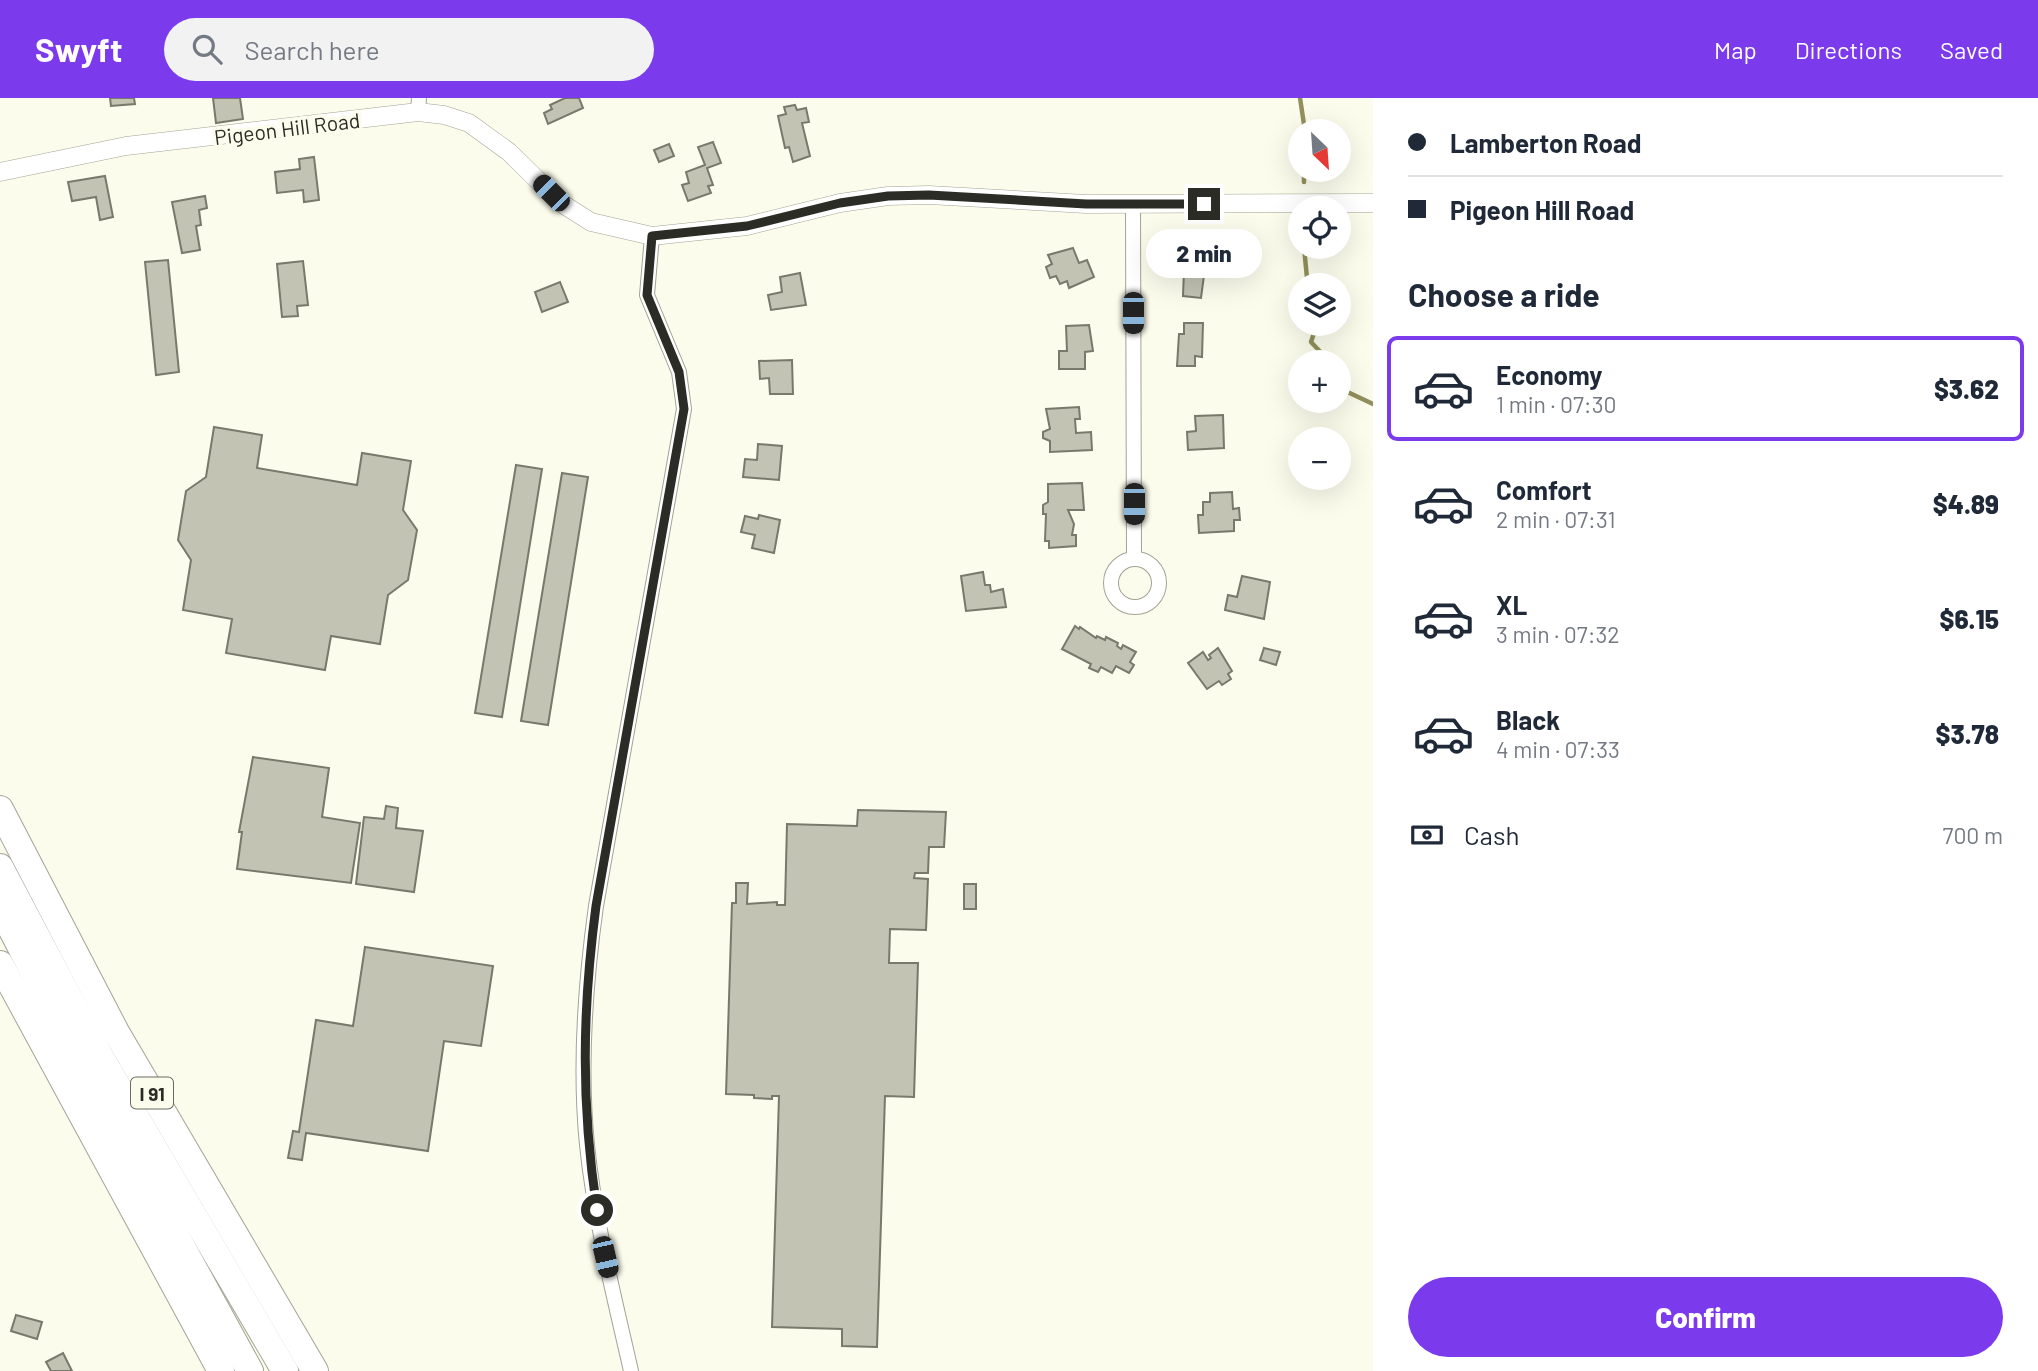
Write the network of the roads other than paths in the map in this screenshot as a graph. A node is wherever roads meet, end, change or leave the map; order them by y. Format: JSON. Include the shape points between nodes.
{"nodes":[{"id":1,"x":418,"y":105,"type":"edge"},
{"id":2,"x":0,"y":172,"type":"edge"},
{"id":3,"x":1373,"y":202,"type":"edge"},
{"id":4,"x":1133,"y":205,"type":"junction"},
{"id":5,"x":652,"y":236,"type":"junction"},
{"id":6,"x":1134,"y":558,"type":"dead end"},
{"id":7,"x":0,"y":809,"type":"edge"},
{"id":8,"x":0,"y":867,"type":"edge"},
{"id":9,"x":0,"y":907,"type":"edge"},
{"id":10,"x":0,"y":964,"type":"edge"},
{"id":11,"x":221,"y":1371,"type":"edge"},
{"id":12,"x":250,"y":1371,"type":"edge"},
{"id":13,"x":285,"y":1371,"type":"edge"},
{"id":14,"x":315,"y":1371,"type":"edge"},
{"id":15,"x":631,"y":1371,"type":"edge"}],
"edges":[{"from":1,"to":2,"type":"street","name":"Pigeon Hill Road","via":[[126,146]]},
{"from":1,"to":5,"type":"street","name":"Pigeon Hill Road","via":[[469,123],[509,152],[561,203],[591,222]]},
{"from":3,"to":4,"type":"street","name":"Pigeon Hill Road"},
{"from":4,"to":5,"type":"street","name":"Pigeon Hill Road","via":[[888,196],[747,226]]},
{"from":4,"to":6,"type":"street"},
{"from":5,"to":15,"type":"street","via":[[647,295],[679,372],[684,409],[596,906],[583,1049],[587,1145],[600,1232]]},
{"from":7,"to":14,"type":"highway","number":"I 91","via":[[116,1032]]},
{"from":8,"to":13,"type":"highway","via":[[100,1056]]},
{"from":9,"to":12,"type":"highway"},
{"from":10,"to":11,"type":"highway"}]}
